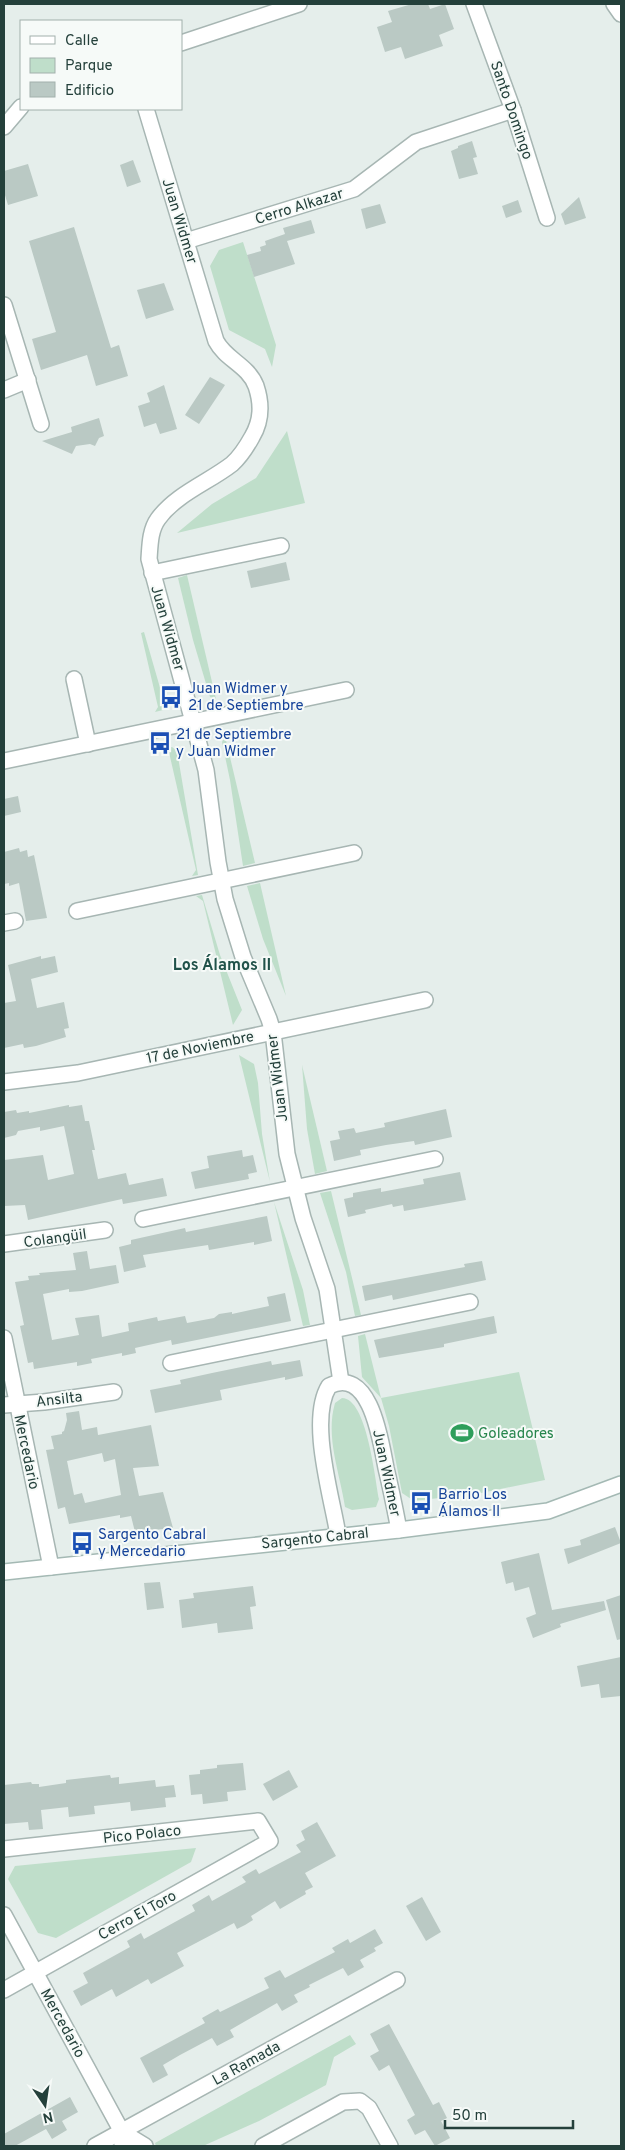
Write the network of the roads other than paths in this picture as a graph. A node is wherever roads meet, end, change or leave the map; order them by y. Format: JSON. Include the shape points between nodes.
{"nodes":[{"id":1,"x":299,"y":4,"type":"edge"},
{"id":2,"x":474,"y":4,"type":"edge"},
{"id":3,"x":614,"y":4,"type":"edge"},
{"id":4,"x":621,"y":14,"type":"edge"},
{"id":5,"x":182,"y":43,"type":"edge"},
{"id":6,"x":20,"y":108,"type":"edge"},
{"id":7,"x":146,"y":110,"type":"edge"},
{"id":8,"x":513,"y":110,"type":"junction"},
{"id":9,"x":4,"y":127,"type":"edge"},
{"id":10,"x":547,"y":218,"type":"dead end"},
{"id":11,"x":186,"y":241,"type":"junction"},
{"id":12,"x":4,"y":305,"type":"edge"},
{"id":13,"x":28,"y":380,"type":"junction"},
{"id":14,"x":4,"y":390,"type":"edge"},
{"id":15,"x":42,"y":424,"type":"dead end"},
{"id":16,"x":282,"y":546,"type":"dead end"},
{"id":17,"x":152,"y":573,"type":"junction"},
{"id":18,"x":74,"y":679,"type":"dead end"},
{"id":19,"x":346,"y":690,"type":"dead end"},
{"id":20,"x":195,"y":723,"type":"junction"},
{"id":21,"x":88,"y":744,"type":"junction"},
{"id":22,"x":4,"y":761,"type":"edge"},
{"id":23,"x":354,"y":853,"type":"dead end"},
{"id":24,"x":221,"y":881,"type":"junction"},
{"id":25,"x":77,"y":911,"type":"dead end"},
{"id":26,"x":425,"y":1000,"type":"dead end"},
{"id":27,"x":273,"y":1032,"type":"junction"},
{"id":28,"x":4,"y":1082,"type":"edge"},
{"id":29,"x":435,"y":1159,"type":"dead end"},
{"id":30,"x":295,"y":1188,"type":"junction"},
{"id":31,"x":143,"y":1219,"type":"dead end"},
{"id":32,"x":105,"y":1230,"type":"dead end"},
{"id":33,"x":4,"y":1244,"type":"edge"},
{"id":34,"x":470,"y":1302,"type":"dead end"},
{"id":35,"x":334,"y":1330,"type":"junction"},
{"id":36,"x":4,"y":1338,"type":"edge"},
{"id":37,"x":171,"y":1363,"type":"dead end"},
{"id":38,"x":335,"y":1384,"type":"junction"},
{"id":39,"x":114,"y":1392,"type":"dead end"},
{"id":40,"x":11,"y":1405,"type":"edge"},
{"id":41,"x":621,"y":1485,"type":"edge"},
{"id":42,"x":399,"y":1530,"type":"junction"},
{"id":43,"x":338,"y":1535,"type":"junction"},
{"id":44,"x":51,"y":1567,"type":"junction"},
{"id":45,"x":4,"y":1572,"type":"edge"},
{"id":46,"x":270,"y":1841,"type":"joint"},
{"id":47,"x":4,"y":1849,"type":"edge"},
{"id":48,"x":4,"y":1914,"type":"edge"},
{"id":49,"x":35,"y":1972,"type":"junction"},
{"id":50,"x":397,"y":1980,"type":"dead end"},
{"id":51,"x":4,"y":1990,"type":"edge"},
{"id":52,"x":122,"y":2139,"type":"edge"},
{"id":53,"x":95,"y":2146,"type":"edge"},
{"id":54,"x":145,"y":2146,"type":"edge"},
{"id":55,"x":263,"y":2146,"type":"edge"},
{"id":56,"x":390,"y":2146,"type":"edge"}],
"edges":[{"from":1,"to":5,"type":"street"},
{"from":2,"to":8,"type":"street","name":"Santo Domingo"},
{"from":3,"to":4,"type":"street"},
{"from":6,"to":9,"type":"street"},
{"from":7,"to":11,"type":"street","name":"Juan Widmer"},
{"from":8,"to":10,"type":"street","name":"Santo Domingo"},
{"from":8,"to":11,"type":"street","name":"Cerro Alkazar","via":[[416,142],[354,189]]},
{"from":11,"to":17,"type":"street","name":"Juan Widmer","via":[[216,341],[220,349],[252,378],[259,400],[260,418],[250,441],[233,464],[180,499],[158,520],[150,544]]},
{"from":12,"to":13,"type":"street"},
{"from":13,"to":14,"type":"street"},
{"from":13,"to":15,"type":"street"},
{"from":16,"to":17,"type":"street"},
{"from":17,"to":20,"type":"street","name":"Juan Widmer"},
{"from":18,"to":21,"type":"street"},
{"from":19,"to":20,"type":"street"},
{"from":20,"to":21,"type":"street"},
{"from":20,"to":24,"type":"street","name":"Juan Widmer","via":[[206,770]]},
{"from":21,"to":22,"type":"street"},
{"from":23,"to":24,"type":"street"},
{"from":24,"to":25,"type":"street"},
{"from":24,"to":27,"type":"street","name":"Juan Widmer","via":[[231,922]]},
{"from":26,"to":27,"type":"street","name":"17 de Noviembre"},
{"from":27,"to":28,"type":"street","name":"17 de Noviembre","via":[[78,1073]]},
{"from":27,"to":30,"type":"street","name":"Juan Widmer","via":[[284,1140]]},
{"from":29,"to":30,"type":"street"},
{"from":30,"to":31,"type":"street"},
{"from":30,"to":35,"type":"street","name":"Juan Widmer","via":[[327,1289]]},
{"from":32,"to":33,"type":"street","name":"Colangüil"},
{"from":34,"to":35,"type":"street"},
{"from":35,"to":37,"type":"street"},
{"from":35,"to":38,"type":"street","name":"Juan Widmer"},
{"from":36,"to":40,"type":"street","name":"Mercedario"},
{"from":38,"to":42,"type":"street","name":"Juan Widmer","via":[[351,1384],[360,1391],[372,1411]]},
{"from":38,"to":43,"type":"street","name":"Juan Widmer","via":[[321,1406],[322,1444]]},
{"from":39,"to":40,"type":"street","name":"Ansilta"},
{"from":40,"to":44,"type":"street","name":"Mercedario"},
{"from":41,"to":42,"type":"street","name":"Sargento Cabral","via":[[548,1511]]},
{"from":42,"to":43,"type":"street","name":"Sargento Cabral"},
{"from":43,"to":44,"type":"street","name":"Sargento Cabral"},
{"from":44,"to":45,"type":"street","name":"Sargento Cabral"},
{"from":46,"to":47,"type":"street","name":"Pico Polaco","via":[[258,1821]]},
{"from":46,"to":49,"type":"street","name":"Cerro El Toro"},
{"from":48,"to":49,"type":"street","name":"Mercedario"},
{"from":49,"to":51,"type":"street","name":"Cerro El Toro"},
{"from":49,"to":52,"type":"street","name":"Mercedario"},
{"from":50,"to":52,"type":"street","name":"La Ramada"},
{"from":52,"to":53,"type":"street","name":"La Ramada"},
{"from":52,"to":54,"type":"street"},
{"from":55,"to":56,"type":"street","via":[[343,2102],[360,2101],[369,2108]]}]}
